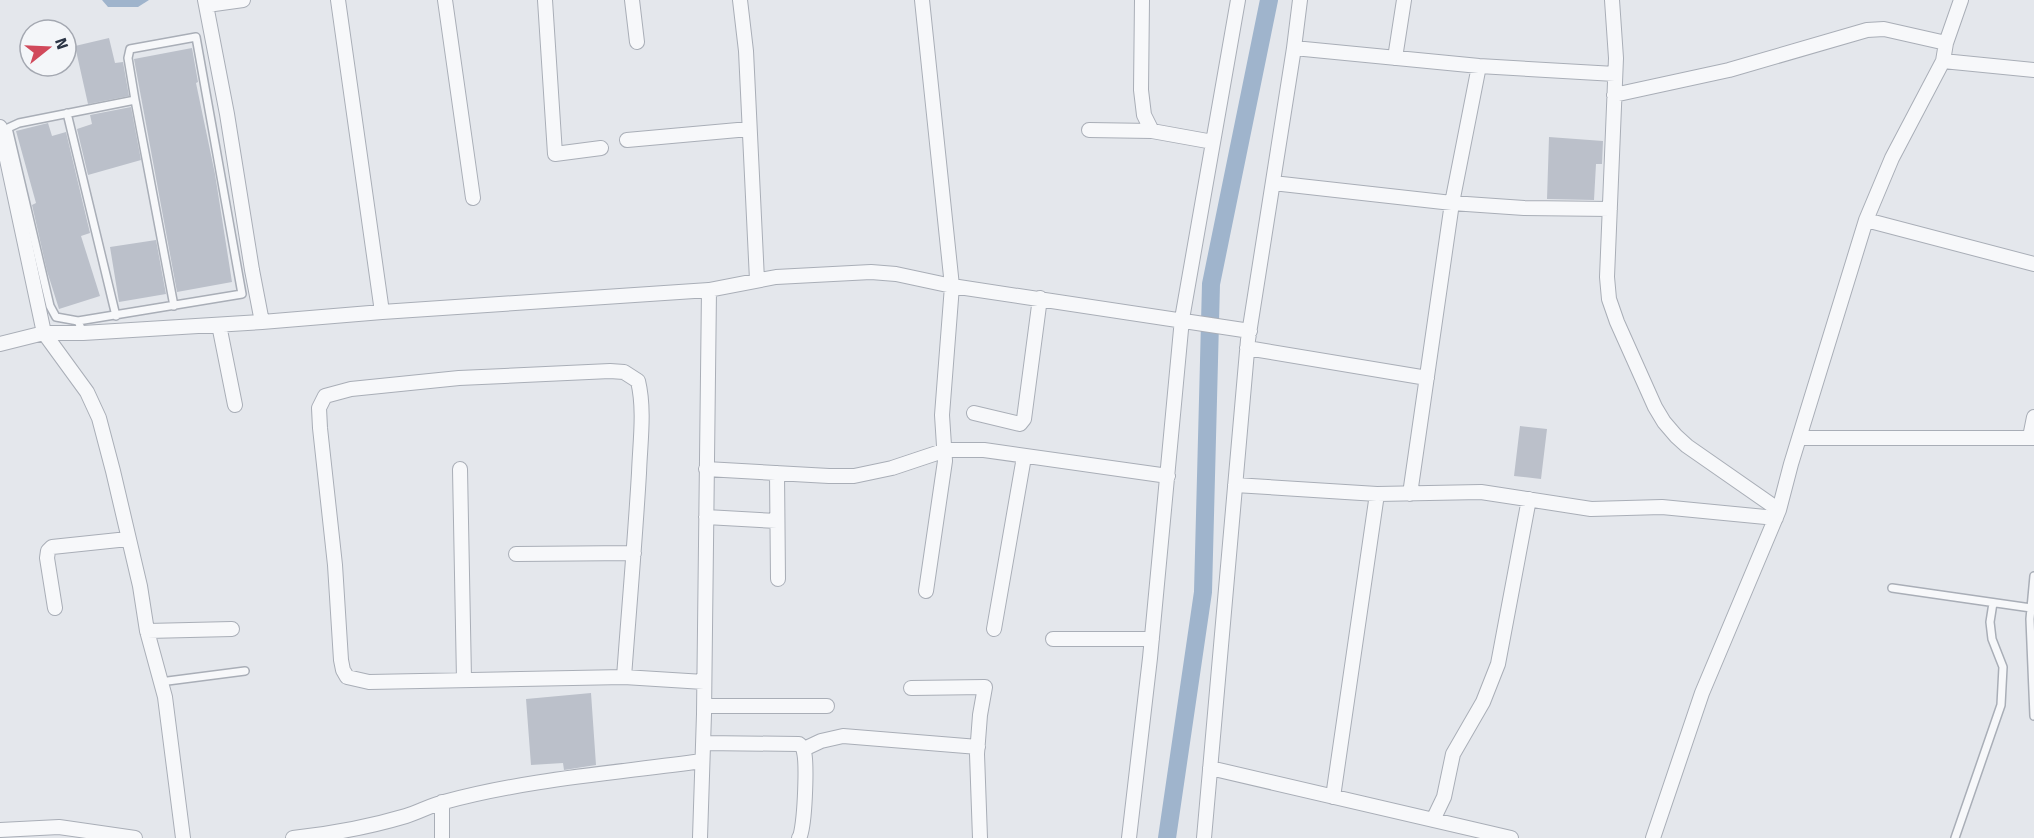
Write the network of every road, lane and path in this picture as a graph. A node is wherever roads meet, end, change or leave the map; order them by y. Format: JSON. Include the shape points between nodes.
{"nodes":[{"id":1,"x":243,"y":0,"type":"edge"},
{"id":2,"x":338,"y":0,"type":"edge"},
{"id":3,"x":445,"y":0,"type":"edge"},
{"id":4,"x":545,"y":0,"type":"edge"},
{"id":5,"x":632,"y":0,"type":"edge"},
{"id":6,"x":740,"y":0,"type":"edge"},
{"id":7,"x":922,"y":0,"type":"edge"},
{"id":8,"x":1142,"y":0,"type":"edge"},
{"id":9,"x":1238,"y":0,"type":"edge"},
{"id":10,"x":1300,"y":0,"type":"edge"},
{"id":11,"x":1404,"y":0,"type":"edge"},
{"id":12,"x":1612,"y":0,"type":"edge"},
{"id":13,"x":1962,"y":0,"type":"edge"},
{"id":14,"x":206,"y":3,"type":"edge"},
{"id":15,"x":637,"y":42,"type":"dead end"},
{"id":16,"x":1947,"y":43,"type":"junction"},
{"id":17,"x":1294,"y":48,"type":"junction"},
{"id":18,"x":1395,"y":58,"type":"junction"},
{"id":19,"x":1943,"y":61,"type":"junction"},
{"id":20,"x":1479,"y":66,"type":"junction"},
{"id":21,"x":2034,"y":70,"type":"edge"},
{"id":22,"x":1615,"y":74,"type":"junction"},
{"id":23,"x":1614,"y":96,"type":"junction"},
{"id":24,"x":135,"y":100,"type":"junction"},
{"id":25,"x":67,"y":113,"type":"junction"},
{"id":26,"x":0,"y":127,"type":"edge"},
{"id":27,"x":749,"y":129,"type":"junction"},
{"id":28,"x":1089,"y":130,"type":"dead end"},
{"id":29,"x":1152,"y":131,"type":"junction"},
{"id":30,"x":627,"y":140,"type":"dead end"},
{"id":31,"x":1213,"y":142,"type":"junction"},
{"id":32,"x":601,"y":148,"type":"dead end"},
{"id":33,"x":1273,"y":183,"type":"junction"},
{"id":34,"x":473,"y":198,"type":"dead end"},
{"id":35,"x":1452,"y":203,"type":"junction"},
{"id":36,"x":1610,"y":209,"type":"junction"},
{"id":37,"x":1866,"y":220,"type":"junction"},
{"id":38,"x":2034,"y":264,"type":"edge"},
{"id":39,"x":757,"y":280,"type":"junction"},
{"id":40,"x":952,"y":286,"type":"junction"},
{"id":41,"x":709,"y":290,"type":"junction"},
{"id":42,"x":1040,"y":298,"type":"junction"},
{"id":43,"x":174,"y":306,"type":"junction"},
{"id":44,"x":382,"y":312,"type":"junction"},
{"id":45,"x":116,"y":316,"type":"junction"},
{"id":46,"x":1187,"y":320,"type":"junction"},
{"id":47,"x":262,"y":322,"type":"junction"},
{"id":48,"x":219,"y":325,"type":"junction"},
{"id":49,"x":80,"y":327,"type":"junction"},
{"id":50,"x":1250,"y":331,"type":"junction"},
{"id":51,"x":44,"y":333,"type":"junction"},
{"id":52,"x":0,"y":344,"type":"edge"},
{"id":53,"x":1247,"y":348,"type":"junction"},
{"id":54,"x":1427,"y":378,"type":"junction"},
{"id":55,"x":234,"y":405,"type":"dead end"},
{"id":56,"x":974,"y":413,"type":"dead end"},
{"id":57,"x":2034,"y":417,"type":"edge"},
{"id":58,"x":2032,"y":437,"type":"edge"},
{"id":59,"x":1800,"y":438,"type":"junction"},
{"id":60,"x":946,"y":450,"type":"junction"},
{"id":61,"x":1024,"y":457,"type":"junction"},
{"id":62,"x":460,"y":469,"type":"dead end"},
{"id":63,"x":706,"y":469,"type":"junction"},
{"id":64,"x":777,"y":473,"type":"junction"},
{"id":65,"x":1168,"y":477,"type":"junction"},
{"id":66,"x":1235,"y":485,"type":"junction"},
{"id":67,"x":1377,"y":494,"type":"junction"},
{"id":68,"x":1410,"y":494,"type":"junction"},
{"id":69,"x":1530,"y":499,"type":"junction"},
{"id":70,"x":1777,"y":514,"type":"junction"},
{"id":71,"x":706,"y":517,"type":"junction"},
{"id":72,"x":777,"y":520,"type":"junction"},
{"id":73,"x":128,"y":539,"type":"junction"},
{"id":74,"x":634,"y":553,"type":"junction"},
{"id":75,"x":516,"y":554,"type":"dead end"},
{"id":76,"x":2034,"y":576,"type":"edge"},
{"id":77,"x":778,"y":579,"type":"dead end"},
{"id":78,"x":1892,"y":588,"type":"dead end"},
{"id":79,"x":926,"y":591,"type":"dead end"},
{"id":80,"x":1993,"y":603,"type":"junction"},
{"id":81,"x":55,"y":608,"type":"dead end"},
{"id":82,"x":2031,"y":608,"type":"junction"},
{"id":83,"x":232,"y":629,"type":"dead end"},
{"id":84,"x":994,"y":629,"type":"dead end"},
{"id":85,"x":147,"y":631,"type":"junction"},
{"id":86,"x":1053,"y":639,"type":"dead end"},
{"id":87,"x":1152,"y":639,"type":"junction"},
{"id":88,"x":245,"y":671,"type":"dead end"},
{"id":89,"x":624,"y":676,"type":"junction"},
{"id":90,"x":464,"y":679,"type":"junction"},
{"id":91,"x":160,"y":681,"type":"junction"},
{"id":92,"x":704,"y":682,"type":"junction"},
{"id":93,"x":911,"y":688,"type":"dead end"},
{"id":94,"x":704,"y":706,"type":"junction"},
{"id":95,"x":827,"y":706,"type":"dead end"},
{"id":96,"x":2034,"y":716,"type":"edge"},
{"id":97,"x":703,"y":743,"type":"junction"},
{"id":98,"x":978,"y":747,"type":"junction"},
{"id":99,"x":804,"y":749,"type":"junction"},
{"id":100,"x":702,"y":761,"type":"junction"},
{"id":101,"x":1210,"y":768,"type":"junction"},
{"id":102,"x":1333,"y":797,"type":"junction"},
{"id":103,"x":442,"y":802,"type":"junction"},
{"id":104,"x":1433,"y":820,"type":"junction"},
{"id":105,"x":0,"y":830,"type":"edge"},
{"id":106,"x":135,"y":838,"type":"edge"},
{"id":107,"x":183,"y":838,"type":"edge"},
{"id":108,"x":293,"y":838,"type":"edge"},
{"id":109,"x":441,"y":838,"type":"edge"},
{"id":110,"x":700,"y":838,"type":"edge"},
{"id":111,"x":799,"y":838,"type":"edge"},
{"id":112,"x":980,"y":838,"type":"edge"},
{"id":113,"x":1129,"y":838,"type":"edge"},
{"id":114,"x":1204,"y":838,"type":"edge"},
{"id":115,"x":1510,"y":838,"type":"edge"},
{"id":116,"x":1653,"y":838,"type":"edge"},
{"id":117,"x":1955,"y":838,"type":"edge"}],
"edges":[{"from":1,"to":14,"type":"street"},
{"from":2,"to":44,"type":"street"},
{"from":3,"to":34,"type":"street"},
{"from":4,"to":32,"type":"street","via":[[555,154]]},
{"from":5,"to":15,"type":"street"},
{"from":6,"to":27,"type":"street"},
{"from":7,"to":40,"type":"street"},
{"from":8,"to":29,"type":"street","via":[[1141,90],[1144,115]]},
{"from":9,"to":31,"type":"street"},
{"from":10,"to":17,"type":"street"},
{"from":11,"to":18,"type":"street"},
{"from":12,"to":22,"type":"street"},
{"from":13,"to":16,"type":"street"},
{"from":14,"to":47,"type":"street"},
{"from":16,"to":19,"type":"street"},
{"from":16,"to":23,"type":"street","via":[[1884,29],[1867,30],[1729,70]]},
{"from":17,"to":18,"type":"street"},
{"from":17,"to":33,"type":"street"},
{"from":18,"to":20,"type":"street"},
{"from":19,"to":21,"type":"street"},
{"from":19,"to":37,"type":"street","via":[[1892,158]]},
{"from":20,"to":22,"type":"street"},
{"from":20,"to":35,"type":"street"},
{"from":22,"to":23,"type":"street"},
{"from":23,"to":36,"type":"street"},
{"from":24,"to":25,"type":"lane"},
{"from":24,"to":43,"type":"lane"},
{"from":24,"to":43,"type":"lane","via":[[130,49],[196,37],[242,294]]},
{"from":25,"to":45,"type":"lane"},
{"from":25,"to":49,"type":"lane","via":[[8,128],[50,306],[56,317]]},
{"from":26,"to":51,"type":"street"},
{"from":27,"to":30,"type":"street"},
{"from":27,"to":39,"type":"street"},
{"from":28,"to":29,"type":"street"},
{"from":29,"to":31,"type":"street"},
{"from":31,"to":46,"type":"street"},
{"from":33,"to":35,"type":"street"},
{"from":33,"to":50,"type":"street"},
{"from":35,"to":36,"type":"street"},
{"from":35,"to":54,"type":"street"},
{"from":36,"to":70,"type":"street","via":[[1609,299],[1664,422],[1688,446]]},
{"from":37,"to":38,"type":"street"},
{"from":37,"to":59,"type":"street"},
{"from":39,"to":40,"type":"street","via":[[871,272]]},
{"from":39,"to":41,"type":"street"},
{"from":40,"to":42,"type":"street"},
{"from":40,"to":60,"type":"street","via":[[942,415]]},
{"from":41,"to":44,"type":"street"},
{"from":41,"to":63,"type":"street"},
{"from":42,"to":46,"type":"street"},
{"from":42,"to":56,"type":"street","via":[[1024,419],[1020,424]]},
{"from":43,"to":45,"type":"lane"},
{"from":44,"to":47,"type":"street"},
{"from":45,"to":49,"type":"lane"},
{"from":46,"to":50,"type":"street"},
{"from":46,"to":65,"type":"street"},
{"from":47,"to":48,"type":"street"},
{"from":48,"to":49,"type":"street"},
{"from":48,"to":55,"type":"street"},
{"from":49,"to":51,"type":"street"},
{"from":50,"to":53,"type":"street"},
{"from":51,"to":52,"type":"street"},
{"from":51,"to":73,"type":"street","via":[[76,375],[99,418]]},
{"from":53,"to":54,"type":"street"},
{"from":53,"to":66,"type":"street"},
{"from":54,"to":68,"type":"street"},
{"from":57,"to":58,"type":"street"},
{"from":58,"to":59,"type":"street"},
{"from":59,"to":70,"type":"street"},
{"from":60,"to":61,"type":"street","via":[[984,450]]},
{"from":60,"to":64,"type":"street","via":[[854,476]]},
{"from":60,"to":79,"type":"street"},
{"from":61,"to":65,"type":"street"},
{"from":61,"to":84,"type":"street"},
{"from":62,"to":90,"type":"street"},
{"from":63,"to":64,"type":"street"},
{"from":63,"to":71,"type":"street"},
{"from":64,"to":72,"type":"street"},
{"from":65,"to":87,"type":"street"},
{"from":66,"to":67,"type":"street"},
{"from":66,"to":101,"type":"street"},
{"from":67,"to":68,"type":"street"},
{"from":67,"to":102,"type":"street"},
{"from":68,"to":69,"type":"street","via":[[1481,492]]},
{"from":69,"to":70,"type":"street","via":[[1591,508],[1662,507]]},
{"from":69,"to":104,"type":"street","via":[[1498,664],[1483,702],[1453,754],[1444,797]]},
{"from":70,"to":116,"type":"street","via":[[1702,693]]},
{"from":71,"to":72,"type":"street"},
{"from":71,"to":92,"type":"street"},
{"from":72,"to":77,"type":"street"},
{"from":73,"to":81,"type":"street","via":[[52,547],[47,558]]},
{"from":73,"to":85,"type":"street"},
{"from":74,"to":75,"type":"street"},
{"from":74,"to":89,"type":"street"},
{"from":74,"to":90,"type":"street","via":[[641,394],[632,375],[610,371],[475,377],[351,389],[325,396],[320,408],[321,428],[343,670],[347,677],[369,682]]},
{"from":76,"to":82,"type":"lane"},
{"from":78,"to":80,"type":"lane"},
{"from":80,"to":82,"type":"lane"},
{"from":80,"to":117,"type":"lane","via":[[1992,639],[2003,667],[2001,705]]},
{"from":82,"to":96,"type":"lane"},
{"from":83,"to":85,"type":"street"},
{"from":85,"to":91,"type":"street"},
{"from":86,"to":87,"type":"street"},
{"from":87,"to":113,"type":"street"},
{"from":88,"to":91,"type":"lane"},
{"from":89,"to":90,"type":"street"},
{"from":89,"to":92,"type":"street"},
{"from":91,"to":107,"type":"street"},
{"from":92,"to":94,"type":"street"},
{"from":93,"to":98,"type":"street","via":[[985,687]]},
{"from":94,"to":95,"type":"street"},
{"from":94,"to":97,"type":"street"},
{"from":97,"to":99,"type":"street","via":[[799,744]]},
{"from":97,"to":100,"type":"street"},
{"from":98,"to":99,"type":"street","via":[[843,736]]},
{"from":98,"to":112,"type":"street"},
{"from":99,"to":111,"type":"street","via":[[804,820]]},
{"from":100,"to":103,"type":"street","via":[[522,786]]},
{"from":100,"to":110,"type":"street"},
{"from":101,"to":102,"type":"street"},
{"from":101,"to":114,"type":"street"},
{"from":102,"to":104,"type":"street"},
{"from":103,"to":108,"type":"street","via":[[402,817]]},
{"from":103,"to":109,"type":"street"},
{"from":104,"to":115,"type":"street"},
{"from":105,"to":106,"type":"street","via":[[59,827]]}]}
